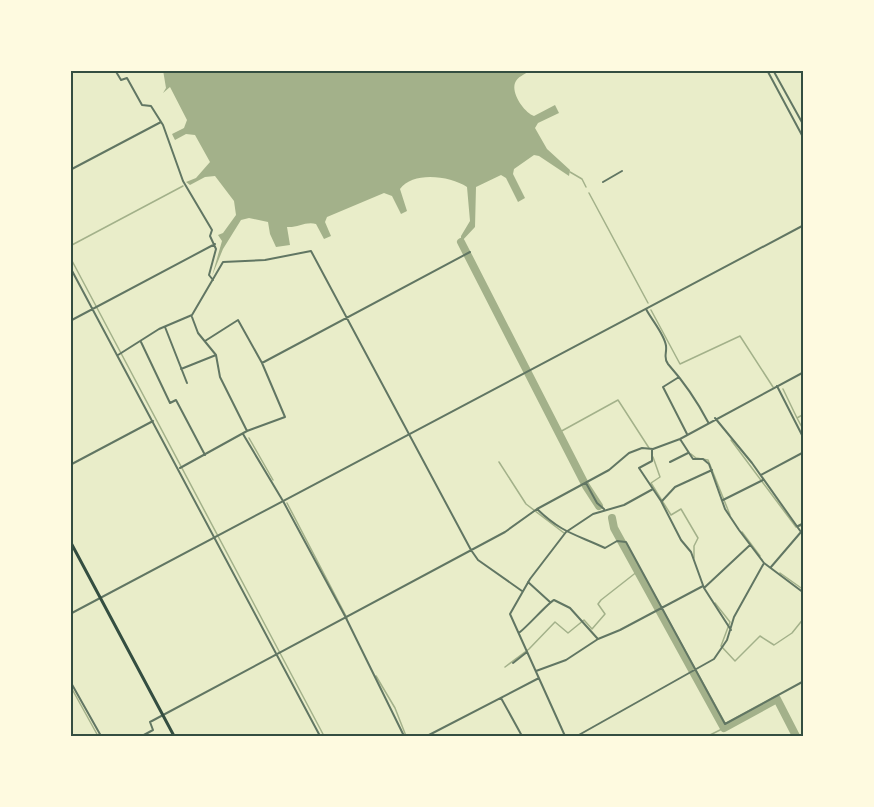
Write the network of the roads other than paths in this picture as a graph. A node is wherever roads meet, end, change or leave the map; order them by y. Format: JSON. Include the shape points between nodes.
{"nodes":[{"id":1,"x":115,"y":70,"type":"edge"},
{"id":2,"x":767,"y":70,"type":"edge"},
{"id":3,"x":773,"y":70,"type":"edge"},
{"id":4,"x":161,"y":122,"type":"junction"},
{"id":5,"x":804,"y":126,"type":"edge"},
{"id":6,"x":804,"y":139,"type":"edge"},
{"id":7,"x":70,"y":170,"type":"edge"},
{"id":8,"x":622,"y":171,"type":"dead end"},
{"id":9,"x":603,"y":182,"type":"dead end"},
{"id":10,"x":804,"y":225,"type":"edge"},
{"id":11,"x":215,"y":244,"type":"junction"},
{"id":12,"x":470,"y":252,"type":"dead end"},
{"id":13,"x":70,"y":267,"type":"edge"},
{"id":14,"x":213,"y":280,"type":"junction"},
{"id":15,"x":94,"y":309,"type":"junction"},
{"id":16,"x":646,"y":309,"type":"junction"},
{"id":17,"x":192,"y":315,"type":"junction"},
{"id":18,"x":348,"y":318,"type":"junction"},
{"id":19,"x":70,"y":321,"type":"edge"},
{"id":20,"x":165,"y":327,"type":"junction"},
{"id":21,"x":205,"y":341,"type":"junction"},
{"id":22,"x":141,"y":342,"type":"junction"},
{"id":23,"x":121,"y":354,"type":"junction"},
{"id":24,"x":216,"y":355,"type":"junction"},
{"id":25,"x":262,"y":363,"type":"junction"},
{"id":26,"x":181,"y":369,"type":"junction"},
{"id":27,"x":804,"y":372,"type":"edge"},
{"id":28,"x":679,"y":378,"type":"junction"},
{"id":29,"x":187,"y":383,"type":"dead end"},
{"id":30,"x":777,"y":386,"type":"junction"},
{"id":31,"x":715,"y":418,"type":"junction"},
{"id":32,"x":153,"y":421,"type":"junction"},
{"id":33,"x":708,"y":422,"type":"junction"},
{"id":34,"x":247,"y":431,"type":"junction"},
{"id":35,"x":243,"y":434,"type":"junction"},
{"id":36,"x":409,"y":434,"type":"junction"},
{"id":37,"x":687,"y":434,"type":"junction"},
{"id":38,"x":680,"y":439,"type":"junction"},
{"id":39,"x":804,"y":439,"type":"edge"},
{"id":40,"x":653,"y":449,"type":"junction"},
{"id":41,"x":804,"y":452,"type":"edge"},
{"id":42,"x":688,"y":453,"type":"junction"},
{"id":43,"x":205,"y":455,"type":"junction"},
{"id":44,"x":670,"y":462,"type":"dead end"},
{"id":45,"x":70,"y":465,"type":"edge"},
{"id":46,"x":181,"y":467,"type":"junction"},
{"id":47,"x":712,"y":470,"type":"junction"},
{"id":48,"x":760,"y":475,"type":"junction"},
{"id":49,"x":763,"y":480,"type":"junction"},
{"id":50,"x":585,"y":483,"type":"junction"},
{"id":51,"x":653,"y":489,"type":"junction"},
{"id":52,"x":723,"y":500,"type":"junction"},
{"id":53,"x":283,"y":501,"type":"junction"},
{"id":54,"x":662,"y":501,"type":"junction"},
{"id":55,"x":537,"y":509,"type":"junction"},
{"id":56,"x":604,"y":509,"type":"junction"},
{"id":57,"x":804,"y":523,"type":"edge"},
{"id":58,"x":798,"y":526,"type":"junction"},
{"id":59,"x":566,"y":532,"type":"junction"},
{"id":60,"x":217,"y":536,"type":"junction"},
{"id":61,"x":70,"y":541,"type":"edge"},
{"id":62,"x":751,"y":545,"type":"junction"},
{"id":63,"x":471,"y":550,"type":"junction"},
{"id":64,"x":764,"y":563,"type":"junction"},
{"id":65,"x":770,"y":568,"type":"junction"},
{"id":66,"x":528,"y":582,"type":"junction"},
{"id":67,"x":703,"y":587,"type":"junction"},
{"id":68,"x":522,"y":591,"type":"junction"},
{"id":69,"x":804,"y":593,"type":"edge"},
{"id":70,"x":101,"y":597,"type":"junction"},
{"id":71,"x":550,"y":602,"type":"junction"},
{"id":72,"x":660,"y":608,"type":"junction"},
{"id":73,"x":70,"y":614,"type":"edge"},
{"id":74,"x":345,"y":616,"type":"junction"},
{"id":75,"x":731,"y":630,"type":"junction"},
{"id":76,"x":520,"y":632,"type":"junction"},
{"id":77,"x":598,"y":639,"type":"junction"},
{"id":78,"x":528,"y":651,"type":"junction"},
{"id":79,"x":278,"y":653,"type":"junction"},
{"id":80,"x":513,"y":663,"type":"dead end"},
{"id":81,"x":536,"y":671,"type":"junction"},
{"id":82,"x":695,"y":672,"type":"junction"},
{"id":83,"x":539,"y":678,"type":"junction"},
{"id":84,"x":70,"y":681,"type":"edge"},
{"id":85,"x":804,"y":681,"type":"edge"},
{"id":86,"x":501,"y":698,"type":"junction"},
{"id":87,"x":162,"y":715,"type":"junction"},
{"id":88,"x":101,"y":736,"type":"edge"},
{"id":89,"x":142,"y":736,"type":"edge"},
{"id":90,"x":174,"y":736,"type":"edge"},
{"id":91,"x":320,"y":736,"type":"edge"},
{"id":92,"x":404,"y":736,"type":"edge"},
{"id":93,"x":427,"y":736,"type":"edge"},
{"id":94,"x":522,"y":736,"type":"edge"},
{"id":95,"x":565,"y":736,"type":"edge"},
{"id":96,"x":577,"y":736,"type":"edge"}],
"edges":[{"from":1,"to":4,"type":"street","via":[[121,80],[127,78],[142,105],[151,106]]},
{"from":2,"to":6,"type":"street"},
{"from":3,"to":5,"type":"street"},
{"from":4,"to":7,"type":"street"},
{"from":4,"to":11,"type":"street","via":[[179,172],[212,230],[210,236]]},
{"from":8,"to":9,"type":"street"},
{"from":10,"to":16,"type":"street"},
{"from":11,"to":14,"type":"street","via":[[209,275]]},
{"from":11,"to":15,"type":"street"},
{"from":12,"to":18,"type":"street"},
{"from":13,"to":15,"type":"street"},
{"from":14,"to":17,"type":"street"},
{"from":14,"to":18,"type":"street","via":[[226,260],[264,260],[311,251]]},
{"from":15,"to":19,"type":"street"},
{"from":15,"to":23,"type":"street"},
{"from":16,"to":28,"type":"street","via":[[666,346],[665,357]]},
{"from":16,"to":36,"type":"street"},
{"from":17,"to":20,"type":"street"},
{"from":17,"to":21,"type":"street"},
{"from":18,"to":25,"type":"street"},
{"from":18,"to":36,"type":"street"},
{"from":20,"to":22,"type":"street"},
{"from":20,"to":26,"type":"street"},
{"from":21,"to":24,"type":"street"},
{"from":21,"to":25,"type":"street","via":[[238,320]]},
{"from":22,"to":23,"type":"street"},
{"from":22,"to":43,"type":"street","via":[[170,403],[176,400]]},
{"from":23,"to":32,"type":"street"},
{"from":24,"to":26,"type":"street"},
{"from":24,"to":34,"type":"street","via":[[220,377]]},
{"from":25,"to":34,"type":"street","via":[[285,417]]},
{"from":26,"to":29,"type":"street"},
{"from":27,"to":30,"type":"street"},
{"from":28,"to":33,"type":"street","via":[[695,396]]},
{"from":28,"to":37,"type":"street","via":[[663,387]]},
{"from":30,"to":31,"type":"street"},
{"from":30,"to":39,"type":"street"},
{"from":31,"to":33,"type":"street"},
{"from":31,"to":48,"type":"street"},
{"from":32,"to":45,"type":"street"},
{"from":32,"to":46,"type":"street"},
{"from":33,"to":37,"type":"street"},
{"from":34,"to":35,"type":"street"},
{"from":35,"to":43,"type":"street"},
{"from":35,"to":53,"type":"street"},
{"from":36,"to":53,"type":"street"},
{"from":36,"to":63,"type":"street"},
{"from":37,"to":38,"type":"street"},
{"from":38,"to":40,"type":"street"},
{"from":38,"to":42,"type":"street"},
{"from":40,"to":50,"type":"street","via":[[629,453]]},
{"from":40,"to":51,"type":"street","via":[[652,461],[639,468]]},
{"from":41,"to":48,"type":"street"},
{"from":42,"to":44,"type":"street"},
{"from":42,"to":47,"type":"street","via":[[695,460],[707,461]]},
{"from":43,"to":46,"type":"street"},
{"from":46,"to":60,"type":"street"},
{"from":47,"to":52,"type":"street"},
{"from":47,"to":54,"type":"street","via":[[675,487]]},
{"from":48,"to":49,"type":"street"},
{"from":49,"to":52,"type":"street"},
{"from":49,"to":58,"type":"street"},
{"from":50,"to":55,"type":"street"},
{"from":50,"to":56,"type":"street"},
{"from":51,"to":54,"type":"street"},
{"from":51,"to":56,"type":"street","via":[[624,505]]},
{"from":52,"to":62,"type":"street"},
{"from":53,"to":60,"type":"street"},
{"from":53,"to":74,"type":"street"},
{"from":54,"to":67,"type":"street","via":[[691,552]]},
{"from":55,"to":59,"type":"street"},
{"from":55,"to":63,"type":"street"},
{"from":56,"to":59,"type":"street"},
{"from":57,"to":58,"type":"street"},
{"from":58,"to":65,"type":"street","via":[[801,532]]},
{"from":59,"to":66,"type":"street"},
{"from":59,"to":72,"type":"street","via":[[605,548],[626,542]]},
{"from":60,"to":70,"type":"street"},
{"from":60,"to":79,"type":"street"},
{"from":61,"to":70,"type":"main road"},
{"from":62,"to":64,"type":"street"},
{"from":62,"to":67,"type":"street"},
{"from":63,"to":68,"type":"street","via":[[478,560]]},
{"from":63,"to":74,"type":"street"},
{"from":64,"to":65,"type":"street"},
{"from":64,"to":75,"type":"street","via":[[734,617]]},
{"from":65,"to":69,"type":"street"},
{"from":66,"to":68,"type":"street"},
{"from":66,"to":71,"type":"street"},
{"from":67,"to":72,"type":"street"},
{"from":67,"to":75,"type":"street"},
{"from":68,"to":76,"type":"street","via":[[510,617]]},
{"from":70,"to":73,"type":"street"},
{"from":70,"to":87,"type":"main road"},
{"from":71,"to":76,"type":"street"},
{"from":71,"to":77,"type":"street","via":[[554,600],[570,608]]},
{"from":72,"to":77,"type":"street"},
{"from":72,"to":82,"type":"street"},
{"from":74,"to":79,"type":"street"},
{"from":74,"to":92,"type":"street"},
{"from":75,"to":82,"type":"street","via":[[714,659]]},
{"from":76,"to":78,"type":"street"},
{"from":77,"to":81,"type":"street","via":[[566,660]]},
{"from":78,"to":80,"type":"street"},
{"from":78,"to":81,"type":"street"},
{"from":79,"to":87,"type":"street"},
{"from":79,"to":91,"type":"street"},
{"from":81,"to":83,"type":"street"},
{"from":82,"to":85,"type":"street","via":[[725,724]]},
{"from":82,"to":96,"type":"street","via":[[648,694]]},
{"from":83,"to":86,"type":"street"},
{"from":83,"to":95,"type":"street"},
{"from":84,"to":88,"type":"street"},
{"from":86,"to":93,"type":"street"},
{"from":86,"to":94,"type":"street"},
{"from":87,"to":89,"type":"street","via":[[150,722],[153,730]]},
{"from":87,"to":90,"type":"main road"}]}
